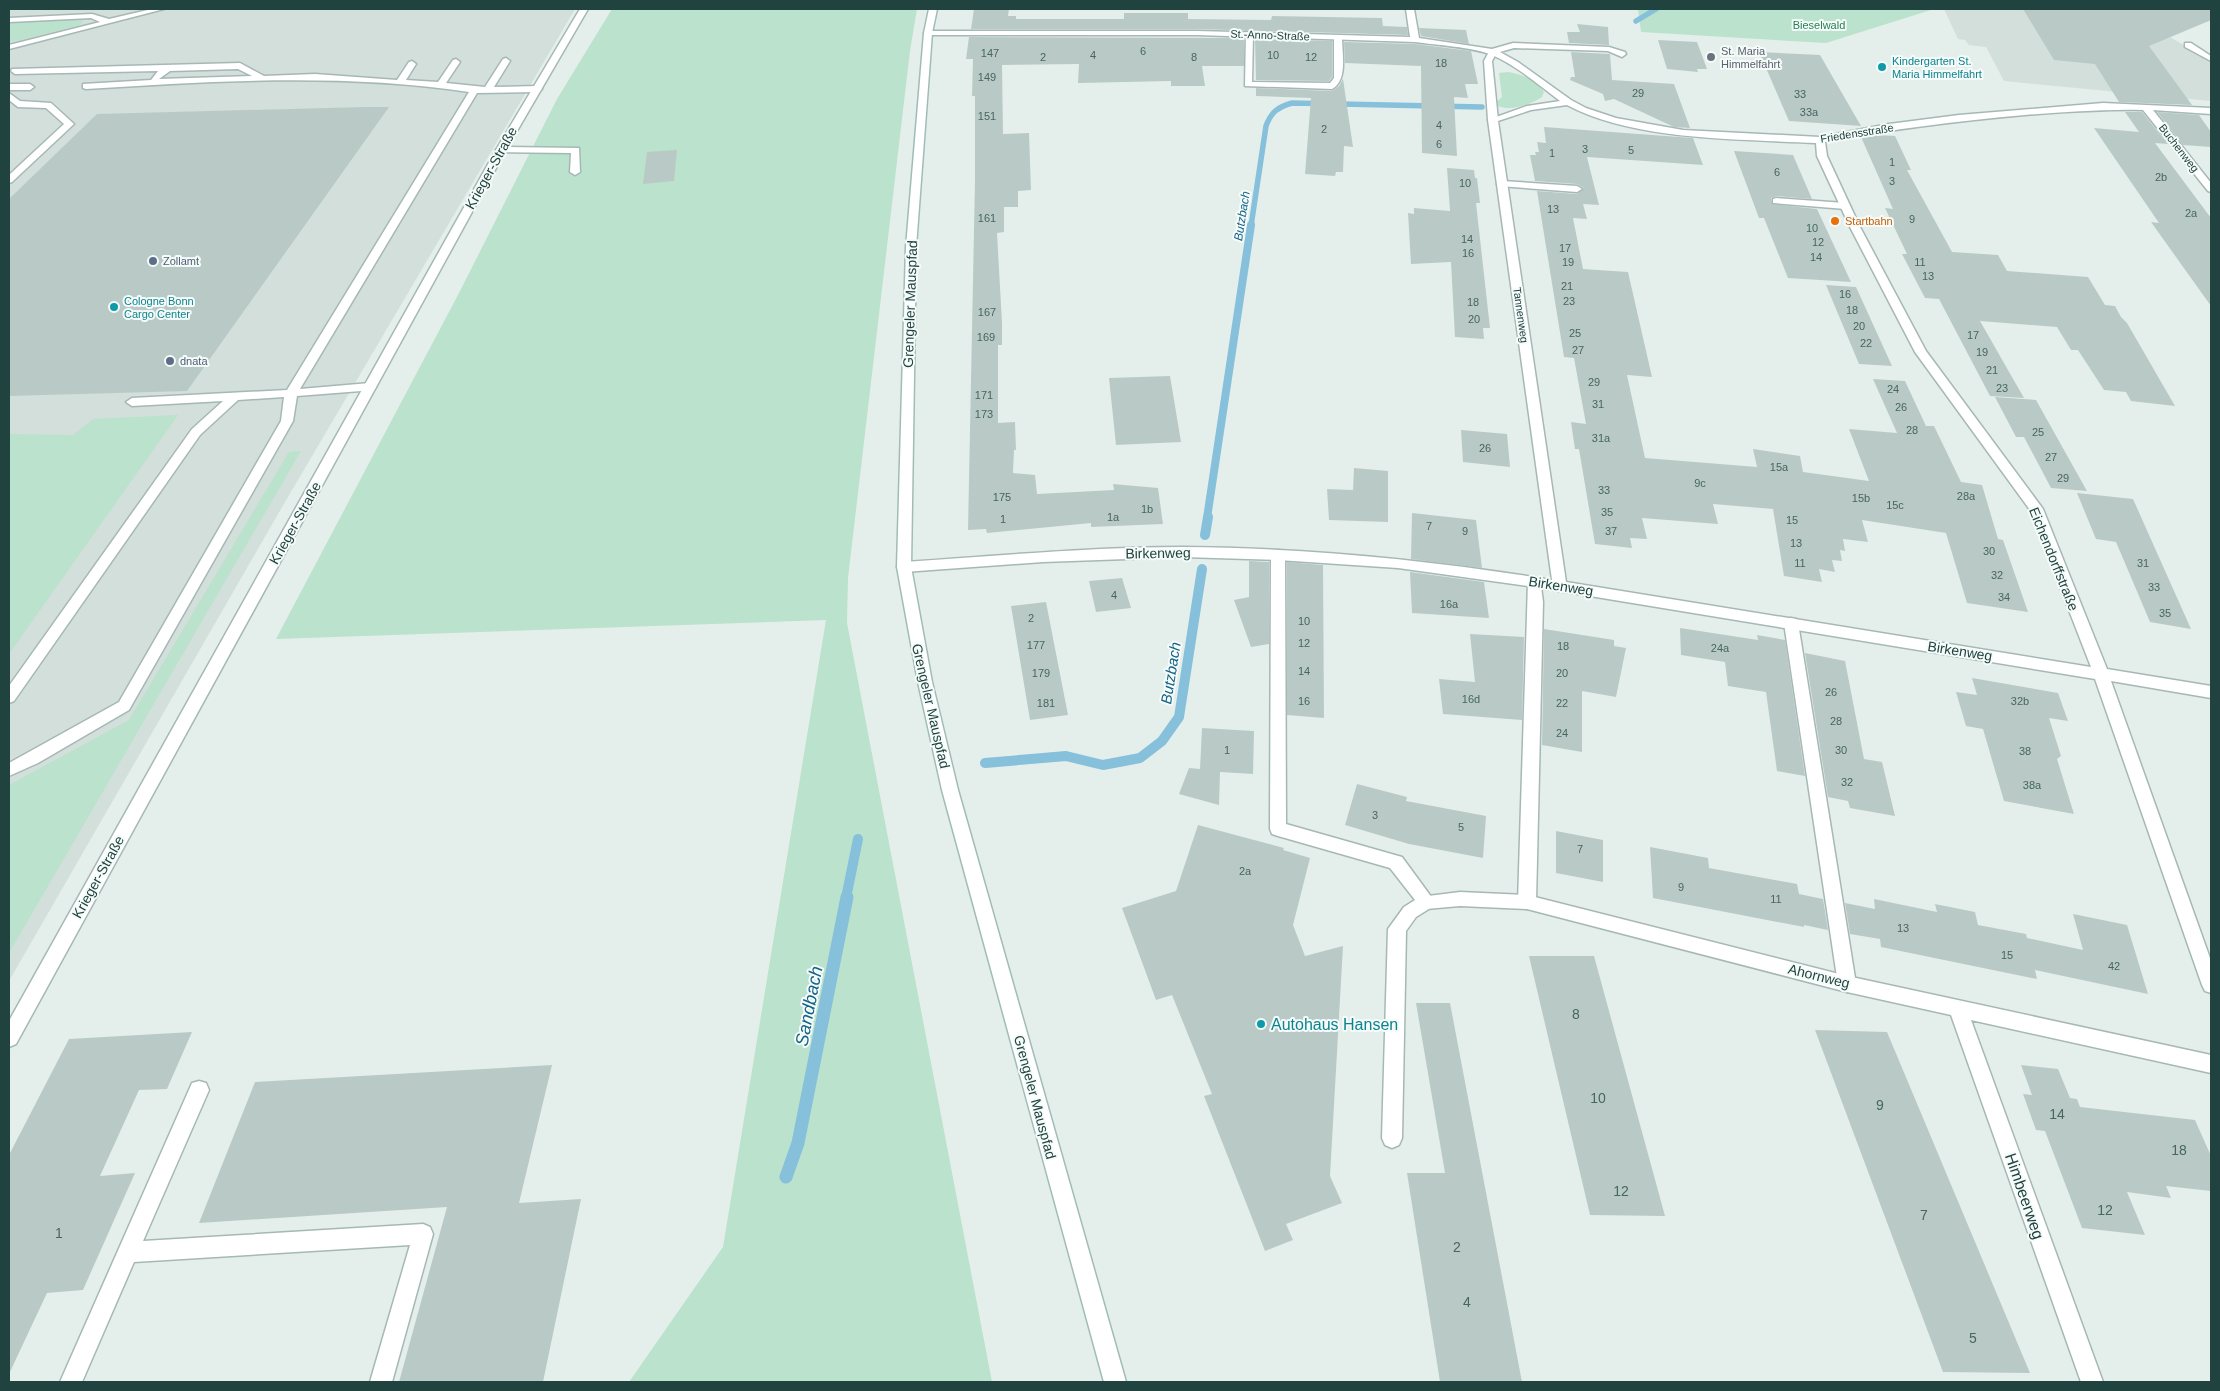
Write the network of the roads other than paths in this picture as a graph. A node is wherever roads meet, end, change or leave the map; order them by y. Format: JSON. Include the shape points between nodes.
{"nodes":[{"id":1,"x":21,"y":9,"type":"edge"},
{"id":2,"x":160,"y":9,"type":"edge"},
{"id":3,"x":584,"y":9,"type":"edge"},
{"id":4,"x":933,"y":9,"type":"edge"},
{"id":5,"x":1410,"y":9,"type":"edge"},
{"id":6,"x":29,"y":19,"type":"junction"},
{"id":7,"x":9,"y":20,"type":"edge"},
{"id":8,"x":108,"y":22,"type":"junction"},
{"id":9,"x":928,"y":34,"type":"junction"},
{"id":10,"x":1250,"y":34,"type":"junction"},
{"id":11,"x":1338,"y":38,"type":"junction"},
{"id":12,"x":1415,"y":40,"type":"junction"},
{"id":13,"x":2188,"y":45,"type":"dead end"},
{"id":14,"x":9,"y":46,"type":"edge"},
{"id":15,"x":1493,"y":52,"type":"junction"},
{"id":16,"x":1622,"y":54,"type":"dead end"},
{"id":17,"x":2211,"y":60,"type":"edge"},
{"id":18,"x":506,"y":61,"type":"dead end"},
{"id":19,"x":456,"y":62,"type":"dead end"},
{"id":20,"x":412,"y":64,"type":"dead end"},
{"id":21,"x":169,"y":68,"type":"junction"},
{"id":22,"x":12,"y":69,"type":"edge"},
{"id":23,"x":263,"y":79,"type":"junction"},
{"id":24,"x":90,"y":82,"type":"dead end"},
{"id":25,"x":157,"y":82,"type":"junction"},
{"id":26,"x":400,"y":82,"type":"junction"},
{"id":27,"x":10,"y":84,"type":"edge"},
{"id":28,"x":34,"y":84,"type":"dead end"},
{"id":29,"x":441,"y":85,"type":"junction"},
{"id":30,"x":538,"y":88,"type":"junction"},
{"id":31,"x":474,"y":90,"type":"junction"},
{"id":32,"x":488,"y":90,"type":"junction"},
{"id":33,"x":9,"y":96,"type":"edge"},
{"id":34,"x":1568,"y":102,"type":"junction"},
{"id":35,"x":2146,"y":107,"type":"junction"},
{"id":36,"x":2211,"y":111,"type":"edge"},
{"id":37,"x":1493,"y":120,"type":"junction"},
{"id":38,"x":1820,"y":140,"type":"junction"},
{"id":39,"x":501,"y":150,"type":"junction"},
{"id":40,"x":574,"y":172,"type":"dead end"},
{"id":41,"x":9,"y":180,"type":"edge"},
{"id":42,"x":1502,"y":184,"type":"junction"},
{"id":43,"x":2211,"y":188,"type":"edge"},
{"id":44,"x":1577,"y":189,"type":"dead end"},
{"id":45,"x":1776,"y":201,"type":"dead end"},
{"id":46,"x":1845,"y":206,"type":"junction"},
{"id":47,"x":370,"y":387,"type":"junction"},
{"id":48,"x":291,"y":393,"type":"junction"},
{"id":49,"x":234,"y":397,"type":"junction"},
{"id":50,"x":132,"y":402,"type":"dead end"},
{"id":51,"x":1278,"y":554,"type":"junction"},
{"id":52,"x":904,"y":567,"type":"junction"},
{"id":53,"x":1535,"y":582,"type":"junction"},
{"id":54,"x":1560,"y":586,"type":"junction"},
{"id":55,"x":1791,"y":623,"type":"junction"},
{"id":56,"x":2101,"y":674,"type":"junction"},
{"id":57,"x":2211,"y":692,"type":"edge"},
{"id":58,"x":9,"y":697,"type":"edge"},
{"id":59,"x":9,"y":770,"type":"edge"},
{"id":60,"x":1426,"y":902,"type":"junction"},
{"id":61,"x":1527,"y":902,"type":"junction"},
{"id":62,"x":1847,"y":984,"type":"junction"},
{"id":63,"x":2211,"y":985,"type":"edge"},
{"id":64,"x":1958,"y":1009,"type":"junction"},
{"id":65,"x":9,"y":1038,"type":"edge"},
{"id":66,"x":2211,"y":1064,"type":"edge"},
{"id":67,"x":199,"y":1090,"type":"dead end"},
{"id":68,"x":1392,"y":1138,"type":"dead end"},
{"id":69,"x":128,"y":1252,"type":"junction"},
{"id":70,"x":71,"y":1382,"type":"edge"},
{"id":71,"x":382,"y":1382,"type":"edge"},
{"id":72,"x":1114,"y":1382,"type":"edge"},
{"id":73,"x":2092,"y":1382,"type":"edge"}],
"edges":[{"from":1,"to":6,"type":"street","via":[[17,15],[19,18]]},
{"from":2,"to":8,"type":"street"},
{"from":3,"to":30,"type":"street","name":"Krieger-Straße"},
{"from":4,"to":9,"type":"street","name":"Grengeler Mauspfad"},
{"from":5,"to":12,"type":"street"},
{"from":6,"to":7,"type":"street"},
{"from":6,"to":8,"type":"street","via":[[92,16]]},
{"from":8,"to":14,"type":"street"},
{"from":9,"to":10,"type":"street","name":"St.-Anno-Straße"},
{"from":9,"to":52,"type":"street","name":"Grengeler Mauspfad","via":[[912,247]]},
{"from":10,"to":11,"type":"street","name":"St.-Anno-Straße"},
{"from":10,"to":11,"type":"street","via":[[1248,84],[1332,86],[1338,78]]},
{"from":11,"to":12,"type":"street","name":"St.-Anno-Straße"},
{"from":12,"to":15,"type":"street","name":"St.-Anno-Straße"},
{"from":13,"to":17,"type":"street"},
{"from":15,"to":16,"type":"street","name":"St.-Anno-Straße","via":[[1513,45],[1610,49]]},
{"from":15,"to":34,"type":"street","name":"Friedensstraße","via":[[1528,72]]},
{"from":15,"to":37,"type":"street","name":"Tannenweg","via":[[1488,61]]},
{"from":18,"to":32,"type":"street"},
{"from":19,"to":29,"type":"street"},
{"from":20,"to":26,"type":"street"},
{"from":21,"to":22,"type":"street"},
{"from":21,"to":23,"type":"street","via":[[240,66]]},
{"from":21,"to":25,"type":"street","via":[[155,78]]},
{"from":22,"to":27,"type":"street","via":[[19,75]]},
{"from":23,"to":25,"type":"street"},
{"from":23,"to":26,"type":"street","via":[[315,76]]},
{"from":24,"to":25,"type":"street"},
{"from":26,"to":29,"type":"street"},
{"from":27,"to":28,"type":"street"},
{"from":29,"to":31,"type":"street"},
{"from":30,"to":32,"type":"street"},
{"from":30,"to":39,"type":"street","name":"Krieger-Straße"},
{"from":31,"to":32,"type":"street"},
{"from":31,"to":48,"type":"street"},
{"from":33,"to":41,"type":"street","via":[[18,104],[48,105],[69,124]]},
{"from":34,"to":37,"type":"street","via":[[1530,108]]},
{"from":34,"to":38,"type":"street","name":"Friedensstraße","via":[[1614,120],[1683,133]]},
{"from":35,"to":36,"type":"street","name":"Friedensstraße"},
{"from":35,"to":38,"type":"street","name":"Friedensstraße","via":[[2103,106],[1959,118]]},
{"from":35,"to":43,"type":"street","name":"Buchenweg"},
{"from":37,"to":42,"type":"street","name":"Tannenweg"},
{"from":38,"to":46,"type":"street","name":"Eichendorffstraße","via":[[1822,156]]},
{"from":39,"to":40,"type":"street","via":[[576,150]]},
{"from":39,"to":47,"type":"street","name":"Krieger-Straße"},
{"from":42,"to":44,"type":"street"},
{"from":42,"to":54,"type":"street","name":"Tannenweg"},
{"from":45,"to":46,"type":"street"},
{"from":46,"to":56,"type":"street","name":"Eichendorffstraße","via":[[1921,352],[2036,509]]},
{"from":47,"to":48,"type":"street"},
{"from":47,"to":65,"type":"street","name":"Krieger-Straße"},
{"from":48,"to":49,"type":"street"},
{"from":48,"to":59,"type":"street","via":[[287,421],[124,706]]},
{"from":49,"to":50,"type":"street"},
{"from":49,"to":58,"type":"street","via":[[196,432]]},
{"from":51,"to":52,"type":"street","name":"Birkenweg","via":[[1216,552],[1062,556]]},
{"from":51,"to":53,"type":"street","name":"Birkenweg","via":[[1398,563]]},
{"from":51,"to":60,"type":"street","via":[[1278,829],[1396,862]]},
{"from":52,"to":72,"type":"street","name":"Grengeler Mauspfad","via":[[925,682],[950,790]]},
{"from":53,"to":54,"type":"street","name":"Birkenweg"},
{"from":53,"to":61,"type":"street"},
{"from":54,"to":55,"type":"street","name":"Birkenweg"},
{"from":55,"to":56,"type":"street","name":"Birkenweg"},
{"from":55,"to":62,"type":"street"},
{"from":56,"to":57,"type":"street","name":"Birkenweg"},
{"from":56,"to":63,"type":"street","name":"Eichendorffstraße"},
{"from":60,"to":61,"type":"street","name":"Ahornweg","via":[[1460,899]]},
{"from":60,"to":68,"type":"street","via":[[1410,912],[1397,929]]},
{"from":61,"to":62,"type":"street","name":"Ahornweg"},
{"from":62,"to":64,"type":"street","name":"Ahornweg"},
{"from":64,"to":66,"type":"street","name":"Ahornweg"},
{"from":64,"to":73,"type":"street","name":"Himbeerweg"},
{"from":67,"to":69,"type":"street"},
{"from":69,"to":70,"type":"street"},
{"from":69,"to":71,"type":"street","via":[[423,1234]]}]}
